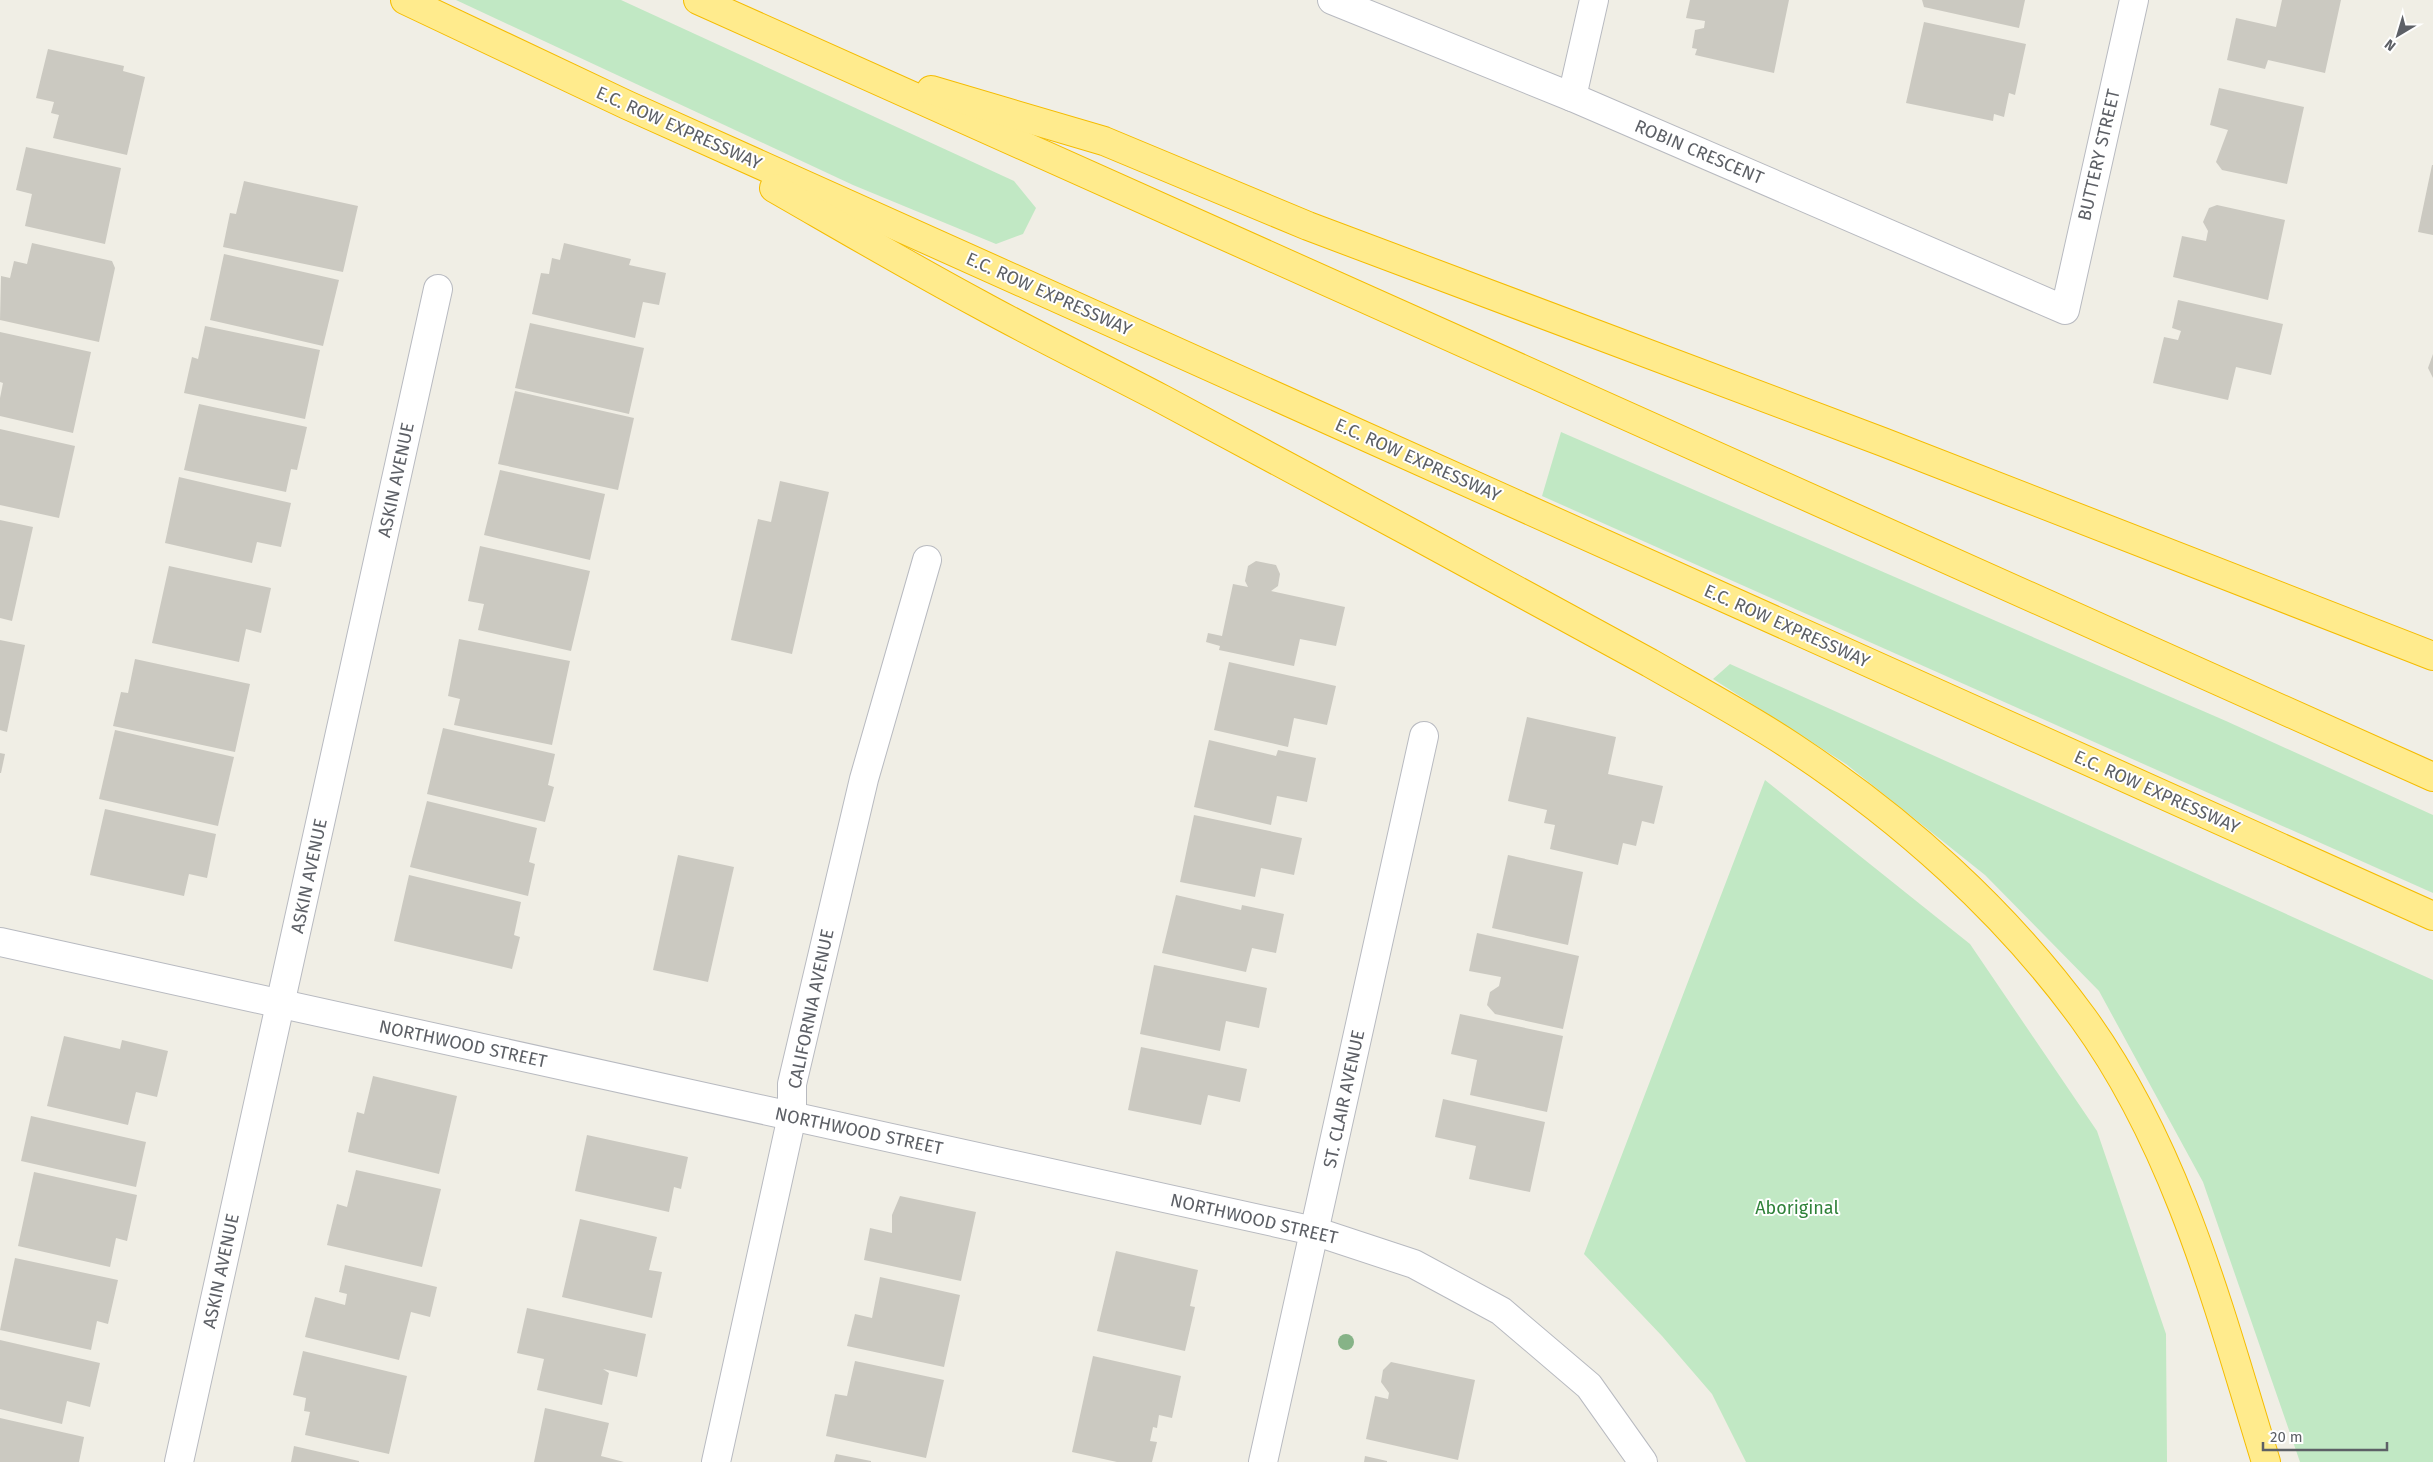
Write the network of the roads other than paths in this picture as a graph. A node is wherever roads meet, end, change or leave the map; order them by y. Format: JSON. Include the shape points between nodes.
{"nodes":[{"id":1,"x":405,"y":0,"type":"edge"},
{"id":2,"x":698,"y":0,"type":"edge"},
{"id":3,"x":1332,"y":0,"type":"edge"},
{"id":4,"x":1594,"y":0,"type":"edge"},
{"id":5,"x":2134,"y":0,"type":"edge"},
{"id":6,"x":829,"y":60,"type":"junction"},
{"id":7,"x":1572,"y":97,"type":"junction"},
{"id":8,"x":626,"y":105,"type":"junction"},
{"id":9,"x":438,"y":289,"type":"dead end"},
{"id":10,"x":2065,"y":310,"type":"joint"},
{"id":11,"x":926,"y":560,"type":"dead end"},
{"id":12,"x":2433,"y":656,"type":"edge"},
{"id":13,"x":1424,"y":736,"type":"dead end"},
{"id":14,"x":2433,"y":777,"type":"edge"},
{"id":15,"x":2433,"y":916,"type":"edge"},
{"id":16,"x":0,"y":942,"type":"edge"},
{"id":17,"x":280,"y":1004,"type":"junction"},
{"id":18,"x":792,"y":1116,"type":"junction"},
{"id":19,"x":1314,"y":1231,"type":"junction"},
{"id":20,"x":179,"y":1462,"type":"edge"},
{"id":21,"x":716,"y":1462,"type":"edge"},
{"id":22,"x":1263,"y":1462,"type":"edge"},
{"id":23,"x":1642,"y":1462,"type":"edge"},
{"id":24,"x":2266,"y":1462,"type":"edge"}],
"edges":[{"from":1,"to":8,"type":"highway","name":"E.C. ROW EXPRESSWAY"},
{"from":2,"to":6,"type":"highway"},
{"from":3,"to":7,"type":"street","name":"ROBIN CRESCENT"},
{"from":4,"to":7,"type":"street"},
{"from":5,"to":10,"type":"street","name":"BUTTERY STREET"},
{"from":6,"to":12,"type":"highway","via":[[1104,142],[1308,226],[1883,442]]},
{"from":6,"to":14,"type":"highway"},
{"from":7,"to":10,"type":"street","name":"ROBIN CRESCENT"},
{"from":8,"to":15,"type":"highway","name":"E.C. ROW EXPRESSWAY"},
{"from":8,"to":24,"type":"highway","via":[[980,305],[1170,404],[1718,701],[1791,746],[1910,835],[1967,886],[2028,948],[2084,1019],[2126,1085],[2163,1157],[2203,1259]]},
{"from":9,"to":17,"type":"street","name":"ASKIN AVENUE"},
{"from":11,"to":18,"type":"street","name":"CALIFORNIA AVENUE","via":[[864,779],[792,1084]]},
{"from":13,"to":19,"type":"street","name":"ST. CLAIR AVENUE"},
{"from":16,"to":17,"type":"street","name":"NORTHWOOD STREET"},
{"from":17,"to":18,"type":"street","name":"NORTHWOOD STREET"},
{"from":17,"to":20,"type":"street","name":"ASKIN AVENUE"},
{"from":18,"to":19,"type":"street","name":"NORTHWOOD STREET"},
{"from":18,"to":21,"type":"street","name":"CALIFORNIA AVENUE"},
{"from":19,"to":22,"type":"street","name":"ST. CLAIR AVENUE"},
{"from":19,"to":23,"type":"street","name":"NORTHWOOD STREET","via":[[1414,1264],[1501,1311],[1589,1386]]}]}
